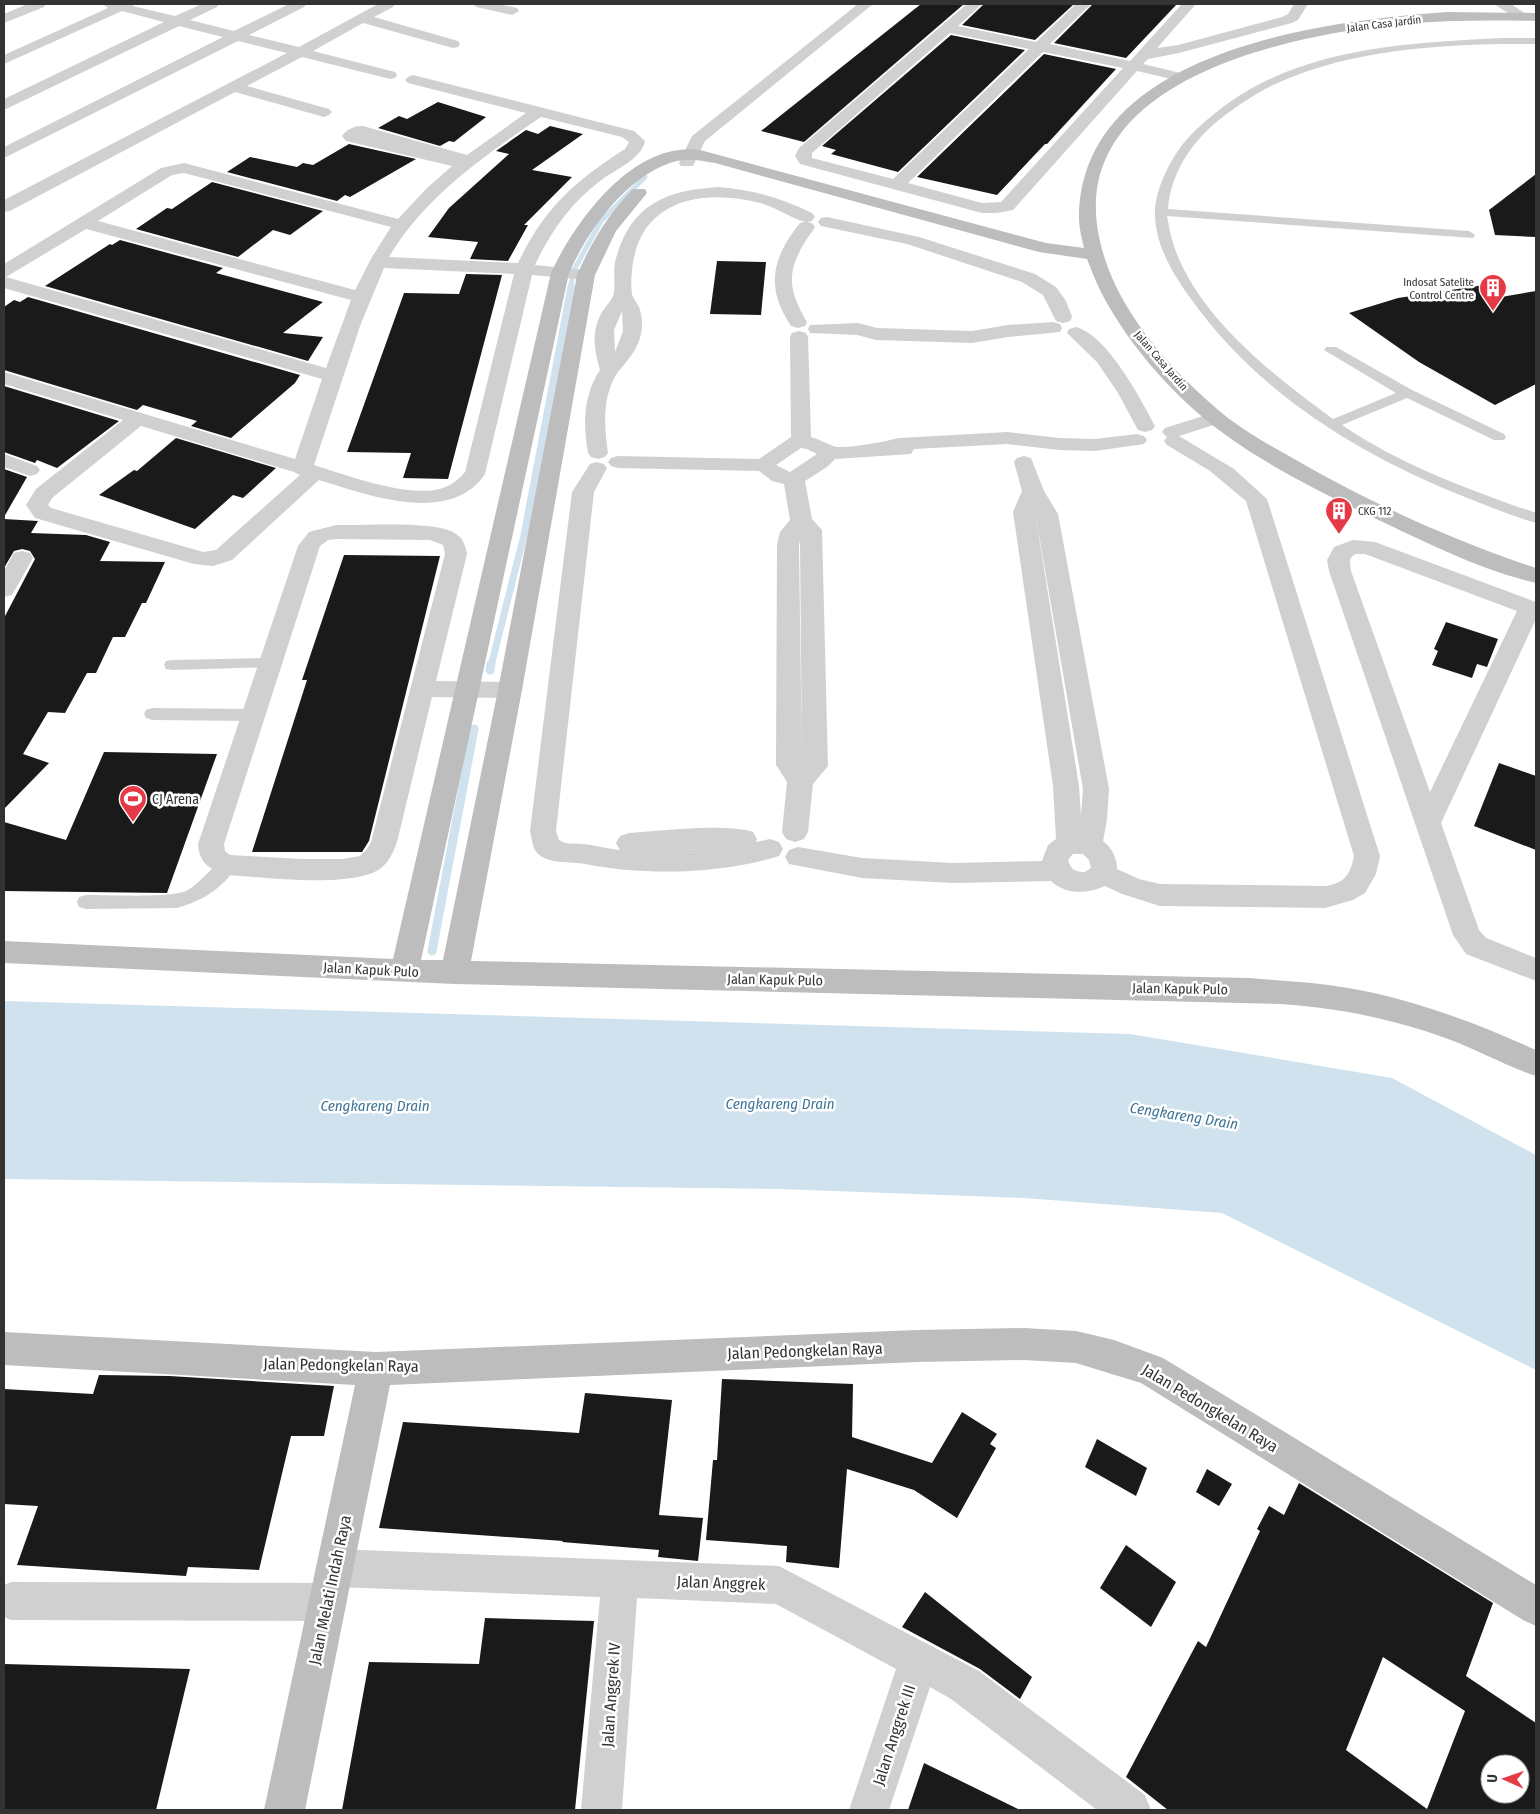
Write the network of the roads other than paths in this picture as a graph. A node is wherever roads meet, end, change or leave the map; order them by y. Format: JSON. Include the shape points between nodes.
{"nodes":[{"id":1,"x":39,"y":4,"type":"edge"},
{"id":2,"x":212,"y":4,"type":"edge"},
{"id":3,"x":299,"y":4,"type":"edge"},
{"id":4,"x":388,"y":4,"type":"edge"},
{"id":5,"x":481,"y":4,"type":"edge"},
{"id":6,"x":866,"y":4,"type":"edge"},
{"id":7,"x":975,"y":4,"type":"edge"},
{"id":8,"x":1084,"y":4,"type":"edge"},
{"id":9,"x":1189,"y":4,"type":"edge"},
{"id":10,"x":1301,"y":4,"type":"edge"},
{"id":11,"x":1501,"y":4,"type":"edge"},
{"id":12,"x":120,"y":5,"type":"edge"},
{"id":13,"x":512,"y":11,"type":"dead end"},
{"id":14,"x":1529,"y":17,"type":"edge"},
{"id":15,"x":360,"y":18,"type":"junction"},
{"id":16,"x":4,"y":19,"type":"edge"},
{"id":17,"x":177,"y":21,"type":"junction"},
{"id":18,"x":947,"y":28,"type":"junction"},
{"id":19,"x":236,"y":36,"type":"junction"},
{"id":20,"x":1536,"y":41,"type":"edge"},
{"id":21,"x":452,"y":44,"type":"dead end"},
{"id":22,"x":1039,"y":47,"type":"junction"},
{"id":23,"x":301,"y":52,"type":"junction"},
{"id":24,"x":4,"y":60,"type":"edge"},
{"id":25,"x":1139,"y":60,"type":"junction"},
{"id":26,"x":390,"y":75,"type":"dead end"},
{"id":27,"x":1180,"y":77,"type":"junction"},
{"id":28,"x":413,"y":80,"type":"dead end"},
{"id":29,"x":233,"y":87,"type":"junction"},
{"id":30,"x":4,"y":105,"type":"edge"},
{"id":31,"x":324,"y":112,"type":"dead end"},
{"id":32,"x":538,"y":112,"type":"junction"},
{"id":33,"x":4,"y":153,"type":"edge"},
{"id":34,"x":688,"y":159,"type":"junction"},
{"id":35,"x":466,"y":162,"type":"junction"},
{"id":36,"x":896,"y":185,"type":"junction"},
{"id":37,"x":4,"y":207,"type":"edge"},
{"id":38,"x":1160,"y":212,"type":"junction"},
{"id":39,"x":806,"y":222,"type":"junction"},
{"id":40,"x":85,"y":223,"type":"junction"},
{"id":41,"x":402,"y":225,"type":"junction"},
{"id":42,"x":1087,"y":226,"type":"junction"},
{"id":43,"x":1469,"y":234,"type":"dead end"},
{"id":44,"x":1026,"y":243,"type":"junction"},
{"id":45,"x":378,"y":262,"type":"junction"},
{"id":46,"x":1097,"y":262,"type":"junction"},
{"id":47,"x":524,"y":269,"type":"junction"},
{"id":48,"x":4,"y":272,"type":"edge"},
{"id":49,"x":560,"y":273,"type":"junction"},
{"id":50,"x":586,"y":275,"type":"junction"},
{"id":51,"x":4,"y":282,"type":"edge"},
{"id":52,"x":623,"y":295,"type":"junction"},
{"id":53,"x":360,"y":297,"type":"junction"},
{"id":54,"x":1058,"y":323,"type":"junction"},
{"id":55,"x":805,"y":329,"type":"junction"},
{"id":56,"x":1331,"y":350,"type":"dead end"},
{"id":57,"x":610,"y":370,"type":"junction"},
{"id":58,"x":333,"y":376,"type":"junction"},
{"id":59,"x":4,"y":378,"type":"edge"},
{"id":60,"x":1407,"y":393,"type":"junction"},
{"id":61,"x":1216,"y":418,"type":"junction"},
{"id":62,"x":136,"y":420,"type":"junction"},
{"id":63,"x":1331,"y":425,"type":"junction"},
{"id":64,"x":1141,"y":433,"type":"junction"},
{"id":65,"x":1173,"y":437,"type":"junction"},
{"id":66,"x":1499,"y":437,"type":"dead end"},
{"id":67,"x":801,"y":442,"type":"junction"},
{"id":68,"x":1059,"y":444,"type":"junction"},
{"id":69,"x":886,"y":449,"type":"junction"},
{"id":70,"x":828,"y":453,"type":"junction"},
{"id":71,"x":4,"y":460,"type":"edge"},
{"id":72,"x":604,"y":461,"type":"junction"},
{"id":73,"x":1024,"y":462,"type":"junction"},
{"id":74,"x":765,"y":465,"type":"junction"},
{"id":75,"x":30,"y":470,"type":"dead end"},
{"id":76,"x":308,"y":471,"type":"junction"},
{"id":77,"x":794,"y":480,"type":"junction"},
{"id":78,"x":1536,"y":518,"type":"edge"},
{"id":79,"x":22,"y":558,"type":"dead end"},
{"id":80,"x":1536,"y":576,"type":"edge"},
{"id":81,"x":4,"y":590,"type":"edge"},
{"id":82,"x":1533,"y":609,"type":"edge"},
{"id":83,"x":270,"y":663,"type":"junction"},
{"id":84,"x":172,"y":665,"type":"dead end"},
{"id":85,"x":468,"y":688,"type":"junction"},
{"id":86,"x":423,"y":689,"type":"junction"},
{"id":87,"x":510,"y":690,"type":"junction"},
{"id":88,"x":152,"y":714,"type":"dead end"},
{"id":89,"x":253,"y":715,"type":"junction"},
{"id":90,"x":1428,"y":823,"type":"junction"},
{"id":91,"x":788,"y":844,"type":"junction"},
{"id":92,"x":1068,"y":854,"type":"junction"},
{"id":93,"x":228,"y":865,"type":"junction"},
{"id":94,"x":1103,"y":874,"type":"junction"},
{"id":95,"x":86,"y":902,"type":"dead end"},
{"id":96,"x":4,"y":952,"type":"edge"},
{"id":97,"x":1536,"y":970,"type":"edge"},
{"id":98,"x":404,"y":971,"type":"junction"},
{"id":99,"x":455,"y":973,"type":"junction"},
{"id":100,"x":1536,"y":1063,"type":"edge"},
{"id":101,"x":4,"y":1349,"type":"edge"},
{"id":102,"x":376,"y":1369,"type":"junction"},
{"id":103,"x":620,"y":1579,"type":"junction"},
{"id":104,"x":331,"y":1585,"type":"junction"},
{"id":105,"x":11,"y":1601,"type":"dead end"},
{"id":106,"x":1536,"y":1607,"type":"edge"},
{"id":107,"x":919,"y":1660,"type":"junction"},
{"id":108,"x":284,"y":1810,"type":"edge"},
{"id":109,"x":602,"y":1810,"type":"edge"},
{"id":110,"x":869,"y":1810,"type":"edge"},
{"id":111,"x":1130,"y":1810,"type":"edge"}],
"edges":[{"from":1,"to":16,"type":"street"},
{"from":2,"to":17,"type":"street"},
{"from":3,"to":19,"type":"street"},
{"from":4,"to":15,"type":"street"},
{"from":5,"to":13,"type":"street"},
{"from":6,"to":34,"type":"street","via":[[718,121],[698,139]]},
{"from":7,"to":18,"type":"street"},
{"from":8,"to":22,"type":"street"},
{"from":9,"to":25,"type":"street"},
{"from":10,"to":25,"type":"street","via":[[1293,17],[1287,20]]},
{"from":11,"to":14,"type":"street"},
{"from":12,"to":17,"type":"street"},
{"from":12,"to":24,"type":"street"},
{"from":14,"to":27,"type":"street","name":"Jalan Casa Jardin","via":[[1424,18],[1346,28],[1289,40]]},
{"from":15,"to":21,"type":"street"},
{"from":15,"to":23,"type":"street"},
{"from":17,"to":19,"type":"street"},
{"from":17,"to":30,"type":"street"},
{"from":18,"to":22,"type":"street"},
{"from":18,"to":36,"type":"street","via":[[804,151],[806,161]]},
{"from":19,"to":23,"type":"street"},
{"from":19,"to":33,"type":"street"},
{"from":20,"to":38,"type":"lane","via":[[1431,45],[1371,52],[1338,58],[1276,79],[1237,99],[1183,150],[1168,181]]},
{"from":22,"to":25,"type":"street"},
{"from":22,"to":36,"type":"street"},
{"from":23,"to":26,"type":"street"},
{"from":23,"to":29,"type":"street"},
{"from":25,"to":27,"type":"street"},
{"from":25,"to":36,"type":"street","via":[[1007,206],[982,208]]},
{"from":27,"to":42,"type":"street","name":"Jalan Casa Jardin","via":[[1130,112],[1114,130],[1092,174],[1087,194]]},
{"from":28,"to":32,"type":"street"},
{"from":29,"to":31,"type":"street"},
{"from":29,"to":37,"type":"street"},
{"from":32,"to":35,"type":"street"},
{"from":32,"to":47,"type":"street","via":[[628,134],[637,141],[631,152],[586,183],[563,204],[542,231]]},
{"from":34,"to":44,"type":"street","via":[[716,158]]},
{"from":34,"to":46,"type":"street","via":[[1047,262]]},
{"from":34,"to":49,"type":"street","via":[[661,161],[615,192],[576,240]]},
{"from":34,"to":50,"type":"street","via":[[669,169],[636,196],[618,216],[600,241]]},
{"from":35,"to":35,"type":"street","via":[[352,138],[350,136],[363,131]]},
{"from":35,"to":41,"type":"street"},
{"from":38,"to":43,"type":"lane"},
{"from":38,"to":63,"type":"lane","via":[[1166,243],[1179,274],[1208,315],[1235,347],[1266,375]]},
{"from":39,"to":52,"type":"street","via":[[764,199],[724,192],[693,193],[667,200],[648,214],[631,238],[623,265]]},
{"from":39,"to":54,"type":"street","via":[[817,216],[827,222],[881,232],[1035,281],[1053,297]]},
{"from":39,"to":55,"type":"street","via":[[788,250],[784,264],[784,288],[789,309]]},
{"from":40,"to":41,"type":"street","via":[[167,171],[184,168]]},
{"from":40,"to":48,"type":"street"},
{"from":40,"to":53,"type":"street"},
{"from":41,"to":45,"type":"street"},
{"from":42,"to":44,"type":"street","via":[[1057,238]]},
{"from":42,"to":46,"type":"street","name":"Jalan Casa Jardin"},
{"from":44,"to":46,"type":"street"},
{"from":45,"to":47,"type":"street"},
{"from":45,"to":53,"type":"street"},
{"from":46,"to":61,"type":"street","name":"Jalan Casa Jardin","via":[[1118,308],[1138,338],[1192,397]]},
{"from":47,"to":49,"type":"street"},
{"from":47,"to":76,"type":"street","via":[[475,474],[468,484],[445,494],[412,496]]},
{"from":49,"to":50,"type":"street"},
{"from":49,"to":85,"type":"street"},
{"from":50,"to":87,"type":"street"},
{"from":51,"to":58,"type":"street"},
{"from":52,"to":57,"type":"street","via":[[614,307],[603,334],[602,346]]},
{"from":52,"to":57,"type":"street","via":[[630,307],[632,333],[623,356]]},
{"from":53,"to":58,"type":"street"},
{"from":54,"to":55,"type":"street","via":[[972,337]]},
{"from":54,"to":64,"type":"street","via":[[1066,334],[1076,333],[1104,358],[1128,393]]},
{"from":55,"to":67,"type":"street"},
{"from":56,"to":60,"type":"lane"},
{"from":57,"to":72,"type":"street","via":[[595,408],[595,436]]},
{"from":58,"to":76,"type":"street"},
{"from":59,"to":62,"type":"street"},
{"from":60,"to":63,"type":"lane"},
{"from":60,"to":66,"type":"lane"},
{"from":61,"to":65,"type":"street"},
{"from":61,"to":80,"type":"street","name":"Jalan Casa Jardin","via":[[1263,449],[1371,509],[1444,543]]},
{"from":62,"to":76,"type":"street"},
{"from":62,"to":76,"type":"street","via":[[44,494],[37,505],[39,510],[193,556],[213,559],[224,555]]},
{"from":63,"to":78,"type":"lane","via":[[1376,452],[1417,471]]},
{"from":64,"to":65,"type":"street","via":[[1160,426]]},
{"from":64,"to":68,"type":"street","via":[[1095,445]]},
{"from":65,"to":94,"type":"street","via":[[1215,464],[1256,500],[1367,856],[1364,873],[1356,886],[1343,894],[1325,897],[1160,895]]},
{"from":67,"to":70,"type":"street"},
{"from":67,"to":74,"type":"street","via":[[792,444]]},
{"from":68,"to":69,"type":"street","via":[[1029,439],[991,439],[899,444]]},
{"from":68,"to":73,"type":"street"},
{"from":69,"to":70,"type":"street"},
{"from":69,"to":73,"type":"street","via":[[980,449]]},
{"from":70,"to":77,"type":"street"},
{"from":71,"to":75,"type":"street"},
{"from":72,"to":74,"type":"street"},
{"from":72,"to":91,"type":"street","via":[[582,492],[544,831],[547,846],[563,853],[629,861],[693,860],[747,854]]},
{"from":73,"to":92,"type":"street","via":[[1033,491],[1047,514],[1096,788],[1094,819]]},
{"from":74,"to":77,"type":"street","via":[[785,479]]},
{"from":77,"to":91,"type":"street","via":[[801,521],[811,530],[815,766],[800,781]]},
{"from":79,"to":81,"type":"street"},
{"from":82,"to":90,"type":"street"},
{"from":82,"to":90,"type":"street","via":[[1367,547],[1353,547],[1342,552],[1338,560]]},
{"from":83,"to":84,"type":"lane"},
{"from":83,"to":86,"type":"street","via":[[310,546],[318,536],[325,532],[441,534],[451,539],[456,546],[456,554]]},
{"from":83,"to":89,"type":"street"},
{"from":85,"to":86,"type":"street"},
{"from":85,"to":87,"type":"street"},
{"from":85,"to":98,"type":"street"},
{"from":86,"to":93,"type":"street","via":[[380,854],[369,863],[346,870]]},
{"from":87,"to":99,"type":"street"},
{"from":88,"to":89,"type":"lane"},
{"from":89,"to":93,"type":"street","via":[[211,844],[213,857]]},
{"from":90,"to":97,"type":"street","via":[[1467,935],[1476,946]]},
{"from":91,"to":92,"type":"street","via":[[862,868],[953,873]]},
{"from":92,"to":94,"type":"street","via":[[1098,852],[1104,858]]},
{"from":92,"to":94,"type":"street","via":[[1067,879],[1081,882]]},
{"from":93,"to":95,"type":"lane","via":[[205,890],[191,898]]},
{"from":96,"to":98,"type":"street","name":"Jalan Kapuk Pulo"},
{"from":98,"to":99,"type":"street","name":"Jalan Kapuk Pulo"},
{"from":99,"to":100,"type":"street","name":"Jalan Kapuk Pulo","via":[[1249,990],[1316,995],[1377,1005],[1434,1022]]},
{"from":101,"to":102,"type":"street","name":"Jalan Pedongkelan Raya"},
{"from":102,"to":104,"type":"street","name":"Jalan Melati Indah Raya"},
{"from":102,"to":106,"type":"street","name":"Jalan Pedongkelan Raya","via":[[918,1346],[1024,1344],[1076,1347],[1151,1370]]},
{"from":103,"to":104,"type":"street","name":"Jalan Anggrek"},
{"from":103,"to":107,"type":"street","name":"Jalan Anggrek","via":[[779,1585]]},
{"from":103,"to":109,"type":"street","name":"Jalan Anggrek IV"},
{"from":104,"to":105,"type":"street","name":"Jalan Anggrek"},
{"from":104,"to":108,"type":"street","name":"Jalan Melati Indah Raya"},
{"from":107,"to":110,"type":"street","name":"Jalan Anggrek III"},
{"from":107,"to":111,"type":"street","name":"Jalan Anggrek","via":[[965,1685]]}]}
